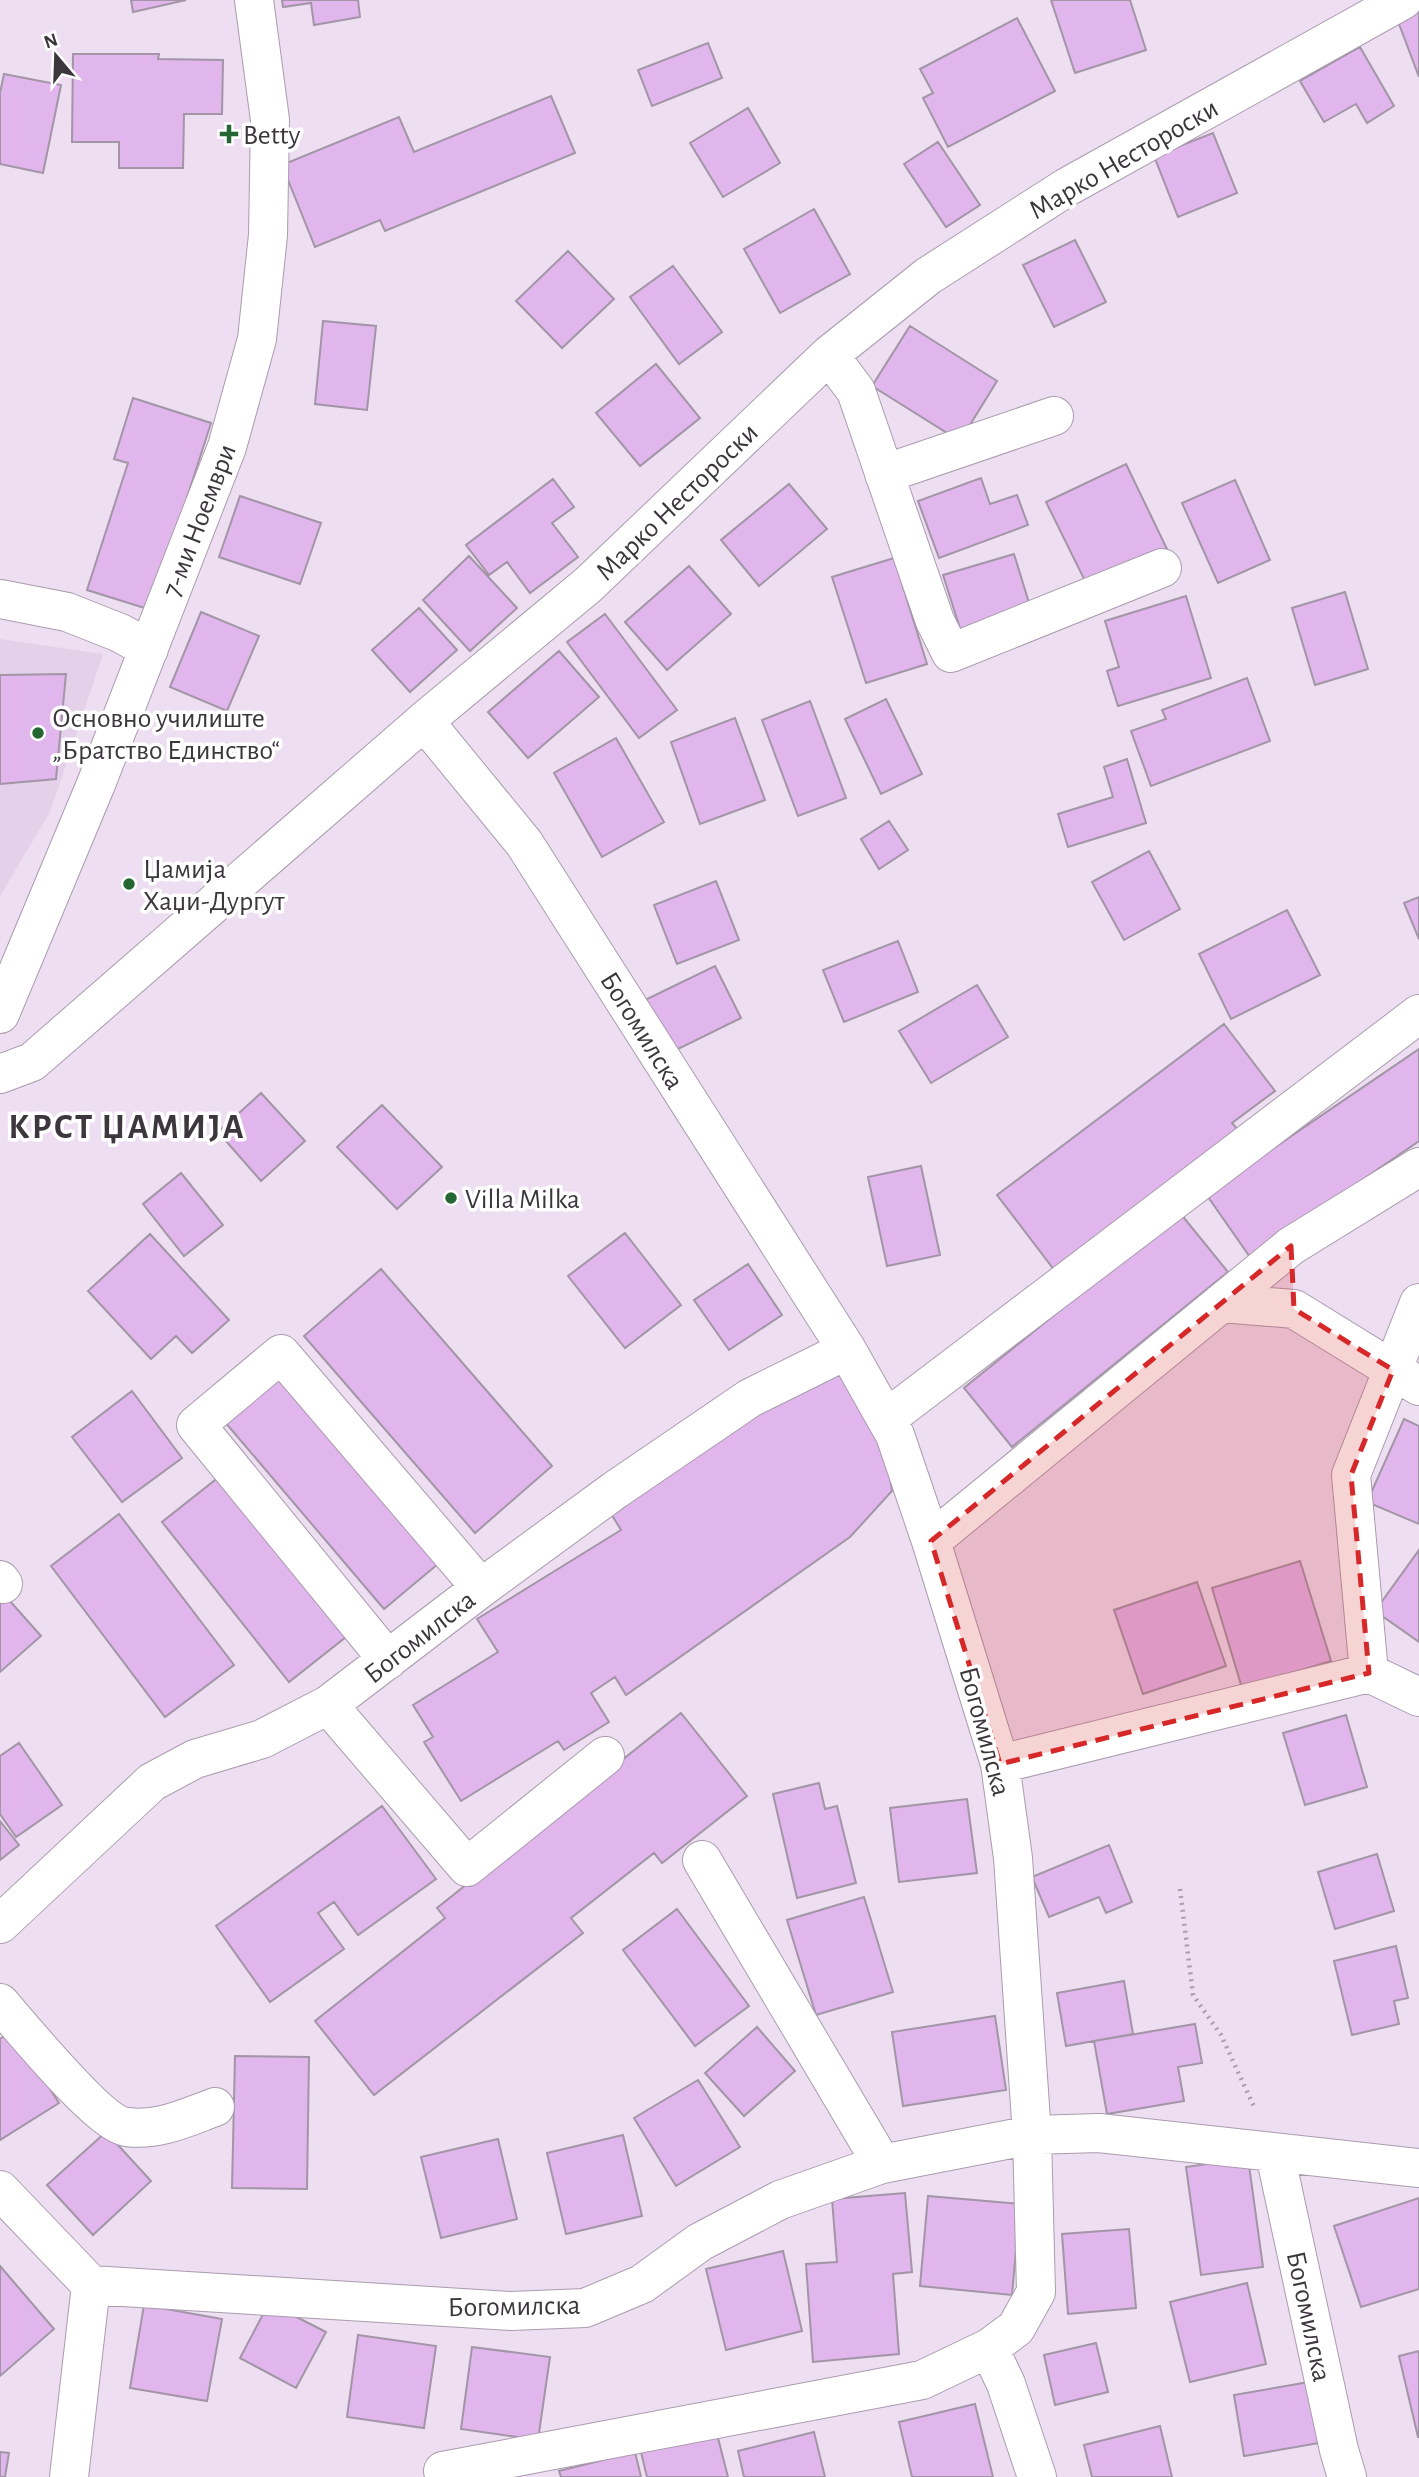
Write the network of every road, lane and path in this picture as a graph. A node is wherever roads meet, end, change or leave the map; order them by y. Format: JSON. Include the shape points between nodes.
{"nodes":[{"id":1,"x":254,"y":0,"type":"edge"},
{"id":2,"x":1384,"y":5,"type":"edge"},
{"id":3,"x":829,"y":355,"type":"junction"},
{"id":4,"x":1054,"y":416,"type":"dead end"},
{"id":5,"x":884,"y":474,"type":"junction"},
{"id":6,"x":1163,"y":568,"type":"dead end"},
{"id":7,"x":0,"y":599,"type":"edge"},
{"id":8,"x":149,"y":649,"type":"junction"},
{"id":9,"x":424,"y":721,"type":"junction"},
{"id":10,"x":0,"y":1014,"type":"edge"},
{"id":11,"x":1419,"y":1014,"type":"edge"},
{"id":12,"x":0,"y":1074,"type":"edge"},
{"id":13,"x":1419,"y":1167,"type":"edge"},
{"id":14,"x":1291,"y":1246,"type":"junction"},
{"id":15,"x":1221,"y":1303,"type":"junction"},
{"id":16,"x":1419,"y":1303,"type":"edge"},
{"id":17,"x":1294,"y":1309,"type":"junction"},
{"id":18,"x":847,"y":1350,"type":"junction"},
{"id":19,"x":1406,"y":1378,"type":"edge"},
{"id":20,"x":886,"y":1419,"type":"junction"},
{"id":21,"x":931,"y":1541,"type":"junction"},
{"id":22,"x":481,"y":1588,"type":"junction"},
{"id":23,"x":388,"y":1660,"type":"junction"},
{"id":24,"x":1369,"y":1672,"type":"junction"},
{"id":25,"x":1419,"y":1697,"type":"edge"},
{"id":26,"x":328,"y":1705,"type":"junction"},
{"id":27,"x":605,"y":1756,"type":"dead end"},
{"id":28,"x":1000,"y":1764,"type":"junction"},
{"id":29,"x":702,"y":1860,"type":"dead end"},
{"id":30,"x":1180,"y":1889,"type":"dead end"},
{"id":31,"x":0,"y":1924,"type":"edge"},
{"id":32,"x":0,"y":2003,"type":"edge"},
{"id":33,"x":215,"y":2106,"type":"dead end"},
{"id":34,"x":1032,"y":2135,"type":"junction"},
{"id":35,"x":1275,"y":2154,"type":"junction"},
{"id":36,"x":882,"y":2164,"type":"junction"},
{"id":37,"x":1419,"y":2168,"type":"edge"},
{"id":38,"x":0,"y":2190,"type":"edge"},
{"id":39,"x":91,"y":2284,"type":"junction"},
{"id":40,"x":989,"y":2348,"type":"junction"},
{"id":41,"x":443,"y":2471,"type":"dead end"},
{"id":42,"x":69,"y":2477,"type":"edge"},
{"id":43,"x":1037,"y":2477,"type":"edge"},
{"id":44,"x":1347,"y":2477,"type":"edge"}],
"edges":[{"from":1,"to":8,"type":"street","name":"7-ми Ноември","via":[[270,120],[268,235],[257,338],[228,447]]},
{"from":2,"to":3,"type":"street","name":"Марко Нестороски","via":[[1066,187],[928,276]]},
{"from":3,"to":5,"type":"street","via":[[856,391]]},
{"from":3,"to":9,"type":"street","name":"Марко Нестороски","via":[[588,585]]},
{"from":4,"to":5,"type":"street"},
{"from":5,"to":6,"type":"street","via":[[935,621],[951,653]]},
{"from":7,"to":8,"type":"street","via":[[67,612]]},
{"from":8,"to":10,"type":"street","name":"7-ми Ноември"},
{"from":9,"to":12,"type":"street","name":"Марко Нестороски","via":[[32,1062]]},
{"from":9,"to":18,"type":"street","name":"Богомилска","via":[[524,843]]},
{"from":11,"to":20,"type":"street"},
{"from":13,"to":14,"type":"street"},
{"from":14,"to":15,"type":"street"},
{"from":14,"to":17,"type":"street"},
{"from":15,"to":17,"type":"street"},
{"from":15,"to":21,"type":"street"},
{"from":16,"to":19,"type":"street"},
{"from":17,"to":19,"type":"street"},
{"from":18,"to":20,"type":"street","name":"Богомилска"},
{"from":18,"to":22,"type":"street","name":"Богомилска","via":[[750,1398]]},
{"from":19,"to":24,"type":"street","via":[[1351,1475]]},
{"from":20,"to":21,"type":"street","name":"Богомилска"},
{"from":21,"to":28,"type":"street","name":"Богомилска"},
{"from":22,"to":23,"type":"street","name":"Богомилска"},
{"from":22,"to":23,"type":"street","via":[[281,1354],[196,1425]]},
{"from":23,"to":26,"type":"street","name":"Богомилска"},
{"from":24,"to":25,"type":"street"},
{"from":24,"to":28,"type":"street"},
{"from":26,"to":27,"type":"street","via":[[467,1867]]},
{"from":26,"to":31,"type":"street","name":"Богомилска","via":[[262,1739],[195,1759],[152,1782]]},
{"from":28,"to":34,"type":"street","name":"Богомилска","via":[[1013,1858]]},
{"from":29,"to":36,"type":"street"},
{"from":30,"to":35,"type":"path","via":[[1193,1995],[1221,2035]]},
{"from":32,"to":33,"type":"street","via":[[89,2102],[123,2127],[161,2127]]},
{"from":34,"to":35,"type":"street","name":"Богомилска","via":[[1098,2133]]},
{"from":34,"to":36,"type":"street","name":"Богомилска"},
{"from":34,"to":40,"type":"street","name":"Богомилска","via":[[1036,2292],[1016,2328]]},
{"from":35,"to":37,"type":"street","name":"Богомилска"},
{"from":35,"to":44,"type":"street","name":"Богомилска"},
{"from":36,"to":39,"type":"street","name":"Богомилска","via":[[780,2200],[699,2242],[642,2284],[586,2308],[511,2311]]},
{"from":38,"to":39,"type":"street"},
{"from":39,"to":42,"type":"street"},
{"from":40,"to":41,"type":"street","name":"Богомилска","via":[[922,2380]]},
{"from":40,"to":43,"type":"street"}]}
